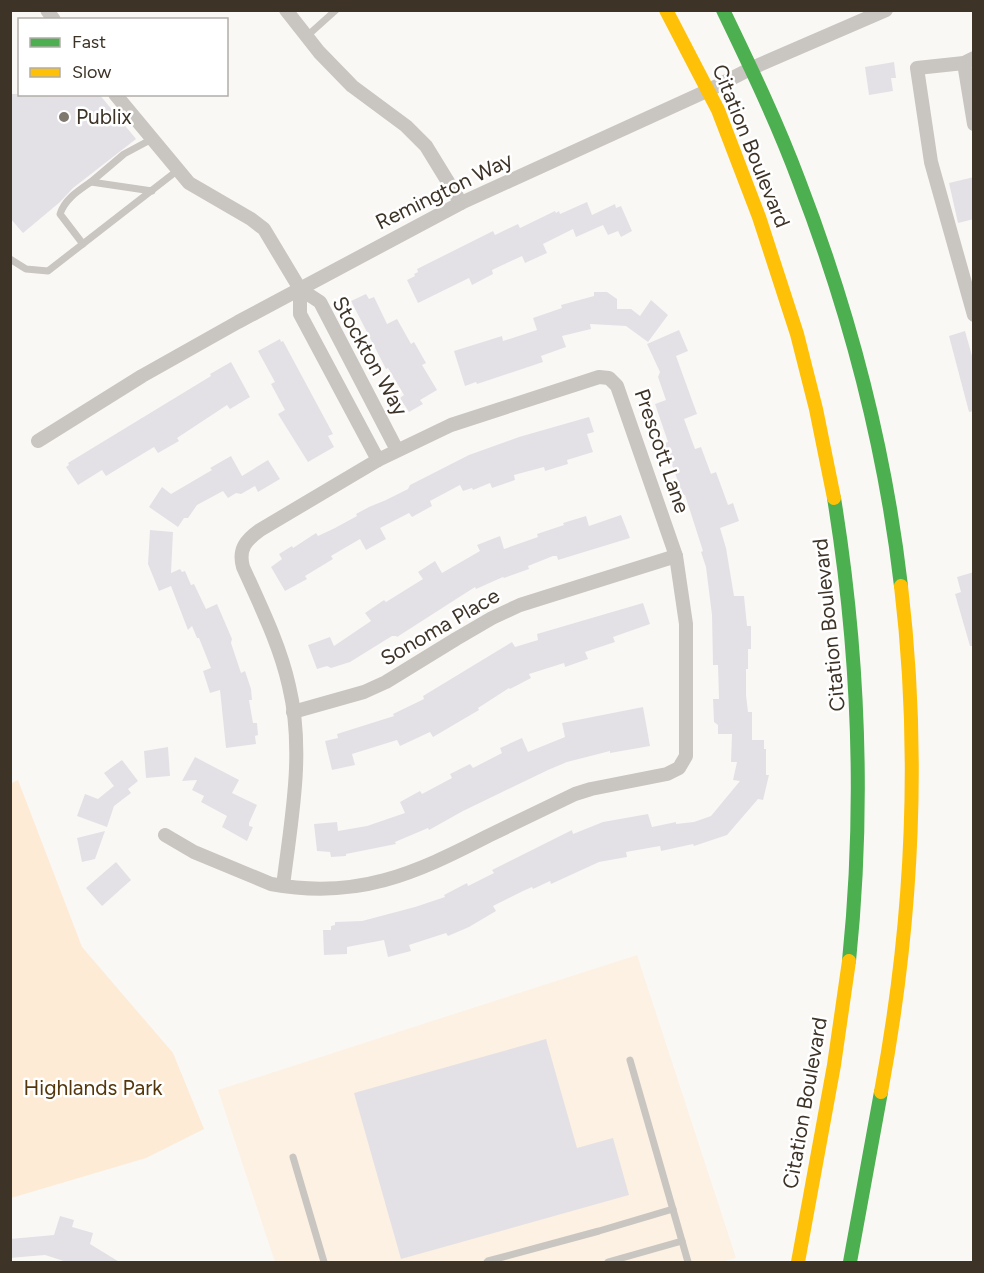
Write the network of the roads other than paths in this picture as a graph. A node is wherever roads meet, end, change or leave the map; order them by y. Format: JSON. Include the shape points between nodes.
{"nodes":[{"id":1,"x":286,"y":10,"type":"edge"},
{"id":2,"x":336,"y":10,"type":"edge"},
{"id":3,"x":666,"y":10,"type":"edge"},
{"id":4,"x":723,"y":10,"type":"edge"},
{"id":5,"x":886,"y":10,"type":"edge"},
{"id":6,"x":307,"y":36,"type":"junction"},
{"id":7,"x":969,"y":61,"type":"edge"},
{"id":8,"x":753,"y":68,"type":"junction"},
{"id":9,"x":709,"y":90,"type":"junction"},
{"id":10,"x":117,"y":96,"type":"edge"},
{"id":11,"x":974,"y":124,"type":"edge"},
{"id":12,"x":152,"y":139,"type":"junction"},
{"id":13,"x":178,"y":170,"type":"junction"},
{"id":14,"x":91,"y":182,"type":"junction"},
{"id":15,"x":152,"y":191,"type":"junction"},
{"id":16,"x":461,"y":203,"type":"junction"},
{"id":17,"x":83,"y":244,"type":"junction"},
{"id":18,"x":10,"y":259,"type":"edge"},
{"id":19,"x":300,"y":289,"type":"junction"},
{"id":20,"x":974,"y":315,"type":"edge"},
{"id":21,"x":38,"y":441,"type":"dead end"},
{"id":22,"x":397,"y":450,"type":"junction"},
{"id":23,"x":378,"y":460,"type":"junction"},
{"id":24,"x":676,"y":556,"type":"junction"},
{"id":25,"x":294,"y":712,"type":"junction"},
{"id":26,"x":165,"y":835,"type":"dead end"},
{"id":27,"x":283,"y":886,"type":"junction"},
{"id":28,"x":630,"y":1060,"type":"dead end"},
{"id":29,"x":293,"y":1157,"type":"dead end"},
{"id":30,"x":673,"y":1209,"type":"junction"},
{"id":31,"x":682,"y":1241,"type":"junction"},
{"id":32,"x":324,"y":1263,"type":"edge"},
{"id":33,"x":487,"y":1263,"type":"edge"},
{"id":34,"x":608,"y":1263,"type":"edge"},
{"id":35,"x":688,"y":1263,"type":"edge"},
{"id":36,"x":798,"y":1263,"type":"edge"},
{"id":37,"x":850,"y":1263,"type":"edge"}],
"edges":[{"from":1,"to":6,"type":"street"},
{"from":2,"to":6,"type":"lane"},
{"from":3,"to":9,"type":"main road","name":"Citation Boulevard"},
{"from":4,"to":8,"type":"main road","name":"Citation Boulevard"},
{"from":5,"to":8,"type":"street","name":"Remington Way"},
{"from":6,"to":16,"type":"street","via":[[352,86],[426,146]]},
{"from":7,"to":11,"type":"street"},
{"from":7,"to":20,"type":"street","via":[[917,68],[931,162]]},
{"from":8,"to":9,"type":"street","name":"Remington Way"},
{"from":8,"to":37,"type":"main road","name":"Citation Boulevard","via":[[827,256],[855,351],[886,483],[904,604],[912,726],[903,934],[894,1016]]},
{"from":9,"to":16,"type":"street","name":"Remington Way"},
{"from":9,"to":36,"type":"main road","name":"Citation Boulevard","via":[[765,232],[806,362],[840,524],[855,662],[860,768],[849,962]]},
{"from":10,"to":12,"type":"street","name":"Stockton Way"},
{"from":12,"to":13,"type":"street","name":"Stockton Way"},
{"from":12,"to":14,"type":"lane","via":[[124,154]]},
{"from":13,"to":15,"type":"lane"},
{"from":13,"to":19,"type":"street","name":"Stockton Way","via":[[189,183],[264,229]]},
{"from":14,"to":15,"type":"lane"},
{"from":14,"to":17,"type":"lane","via":[[63,204],[60,214]]},
{"from":15,"to":17,"type":"lane"},
{"from":16,"to":19,"type":"street","name":"Remington Way"},
{"from":17,"to":18,"type":"lane","via":[[48,271],[26,269]]},
{"from":19,"to":21,"type":"street","name":"Remington Way","via":[[142,376]]},
{"from":19,"to":22,"type":"street","name":"Stockton Way","via":[[320,302]]},
{"from":19,"to":23,"type":"street","name":"Stockton Way","via":[[300,314]]},
{"from":22,"to":23,"type":"street","name":"Prescott Lane"},
{"from":22,"to":24,"type":"street","name":"Prescott Lane","via":[[467,419],[599,377],[609,378],[617,386]]},
{"from":23,"to":25,"type":"street","name":"Prescott Lane","via":[[260,530],[243,546],[243,567],[282,663]]},
{"from":24,"to":25,"type":"street","name":"Sonoma Place","via":[[520,605],[387,682]]},
{"from":24,"to":27,"type":"street","name":"Prescott Lane","via":[[686,647],[686,756],[679,768],[668,774],[574,794],[412,872],[379,882],[316,890]]},
{"from":25,"to":27,"type":"street","name":"Prescott Lane","via":[[296,771]]},
{"from":26,"to":27,"type":"street","name":"Prescott Lane","via":[[194,852]]},
{"from":28,"to":30,"type":"lane"},
{"from":29,"to":32,"type":"lane"},
{"from":30,"to":31,"type":"lane"},
{"from":30,"to":33,"type":"lane"},
{"from":31,"to":34,"type":"lane"},
{"from":31,"to":35,"type":"lane"}]}
